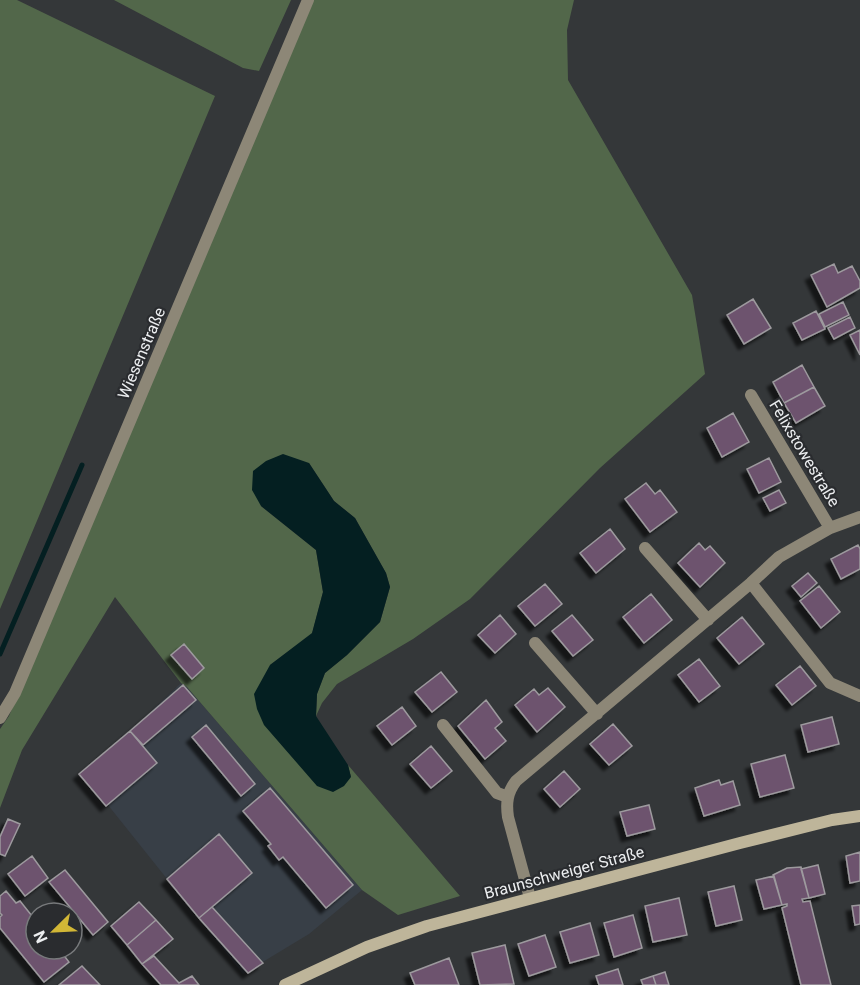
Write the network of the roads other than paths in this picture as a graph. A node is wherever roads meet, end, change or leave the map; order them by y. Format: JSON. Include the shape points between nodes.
{"nodes":[{"id":1,"x":308,"y":0,"type":"edge"},
{"id":2,"x":751,"y":395,"type":"dead end"},
{"id":3,"x":860,"y":517,"type":"edge"},
{"id":4,"x":830,"y":528,"type":"junction"},
{"id":5,"x":645,"y":548,"type":"dead end"},
{"id":6,"x":751,"y":583,"type":"junction"},
{"id":7,"x":708,"y":620,"type":"junction"},
{"id":8,"x":535,"y":643,"type":"dead end"},
{"id":9,"x":860,"y":696,"type":"edge"},
{"id":10,"x":597,"y":714,"type":"junction"},
{"id":11,"x":0,"y":718,"type":"edge"},
{"id":12,"x":444,"y":725,"type":"dead end"},
{"id":13,"x":507,"y":796,"type":"junction"},
{"id":14,"x":860,"y":816,"type":"edge"},
{"id":15,"x":530,"y":898,"type":"junction"},
{"id":16,"x":285,"y":985,"type":"edge"}],
"edges":[{"from":1,"to":11,"type":"street","name":"Wiesenstraße","via":[[15,693]]},
{"from":2,"to":4,"type":"street","name":"Felixstowestraße"},
{"from":3,"to":4,"type":"street","name":"Felixstowestraße"},
{"from":4,"to":6,"type":"street","name":"Felixstowestraße","via":[[779,557]]},
{"from":5,"to":7,"type":"street"},
{"from":6,"to":7,"type":"street","name":"Felixstowestraße"},
{"from":6,"to":9,"type":"street","via":[[830,683]]},
{"from":7,"to":10,"type":"street","name":"Felixstowestraße"},
{"from":8,"to":10,"type":"street"},
{"from":10,"to":13,"type":"street","name":"Felixstowestraße","via":[[522,776]]},
{"from":12,"to":13,"type":"street","via":[[497,793]]},
{"from":13,"to":15,"type":"street","via":[[508,817]]},
{"from":14,"to":15,"type":"main road","name":"Braunschweiger Straße","via":[[782,832]]},
{"from":15,"to":16,"type":"main road","name":"Braunschweiger Straße","via":[[398,935]]}]}
